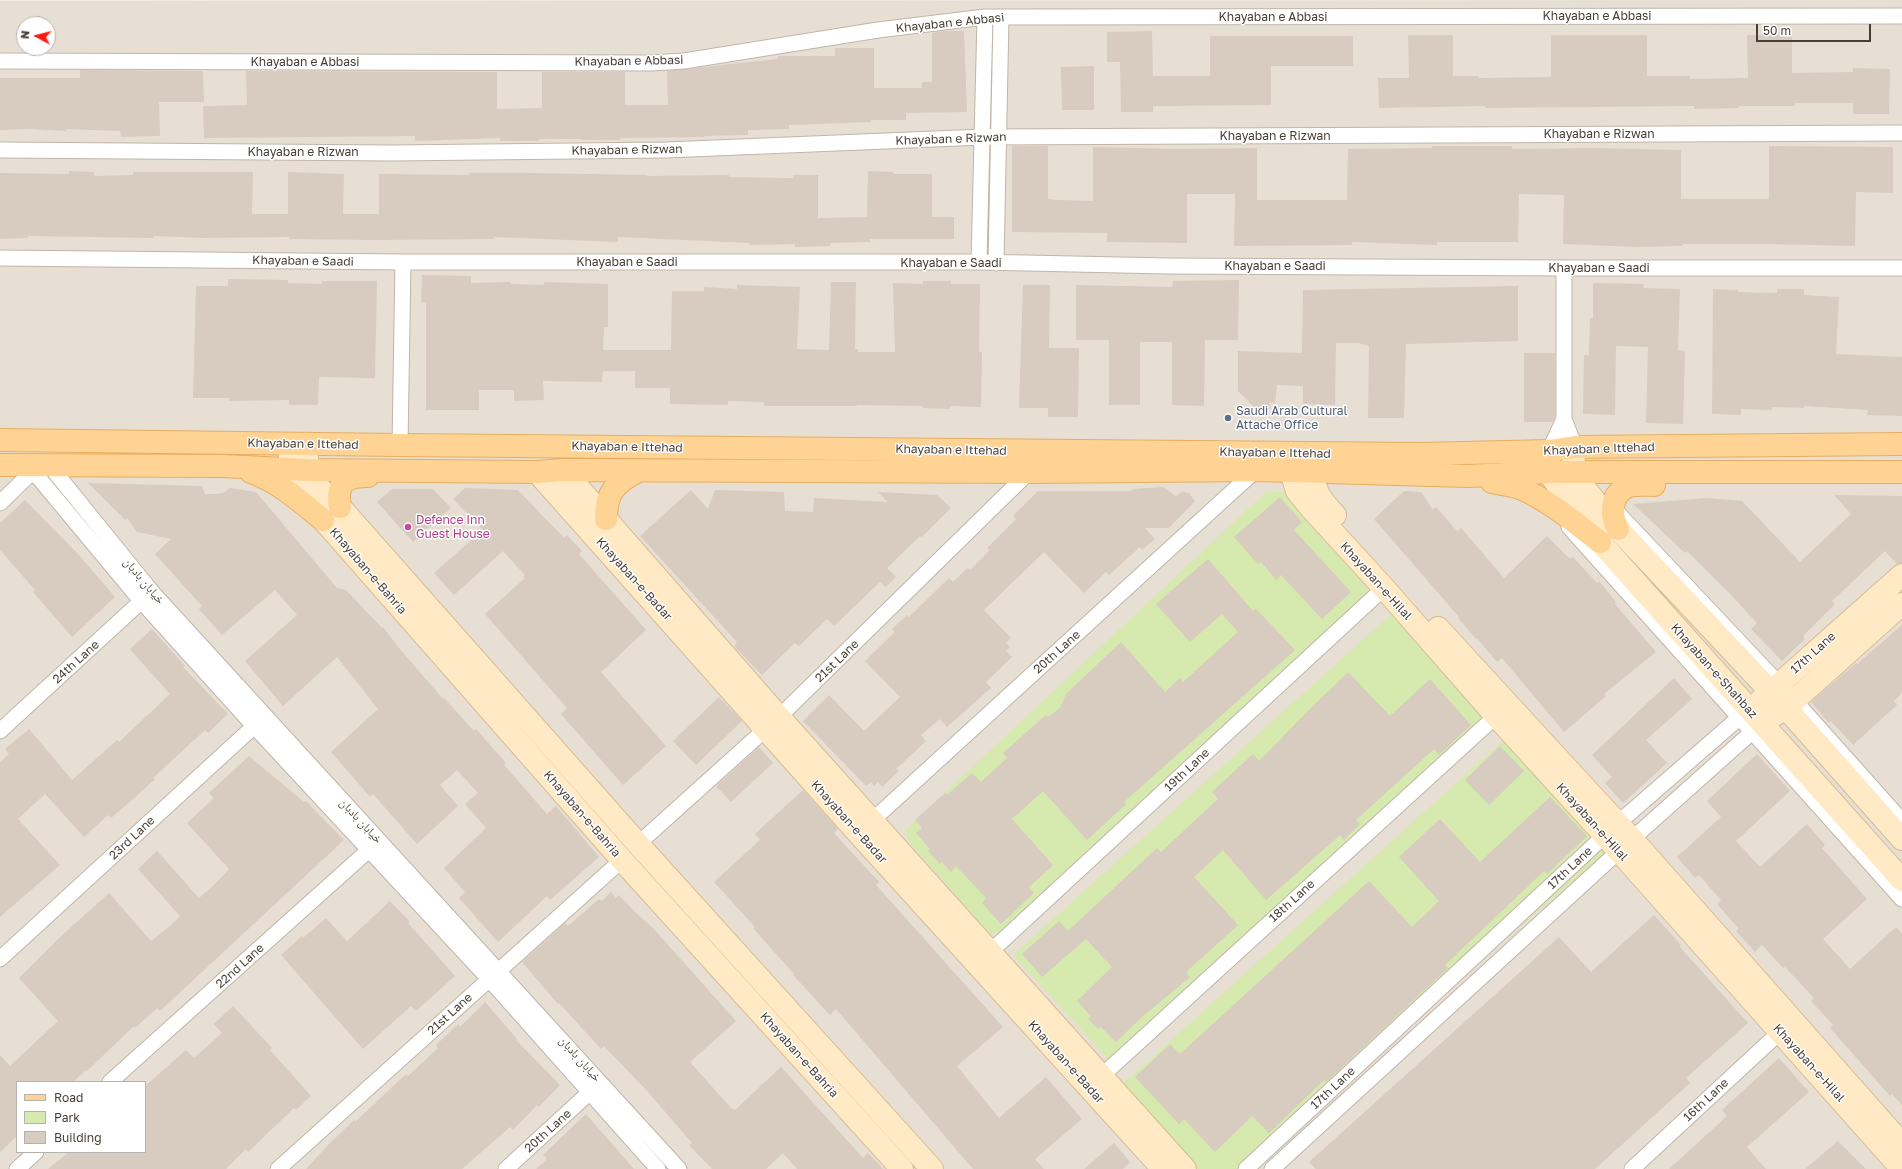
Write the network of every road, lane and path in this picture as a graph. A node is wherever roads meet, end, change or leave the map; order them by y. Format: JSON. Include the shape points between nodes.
{"nodes":[{"id":1,"x":1902,"y":16,"type":"edge"},
{"id":2,"x":985,"y":17,"type":"junction"},
{"id":3,"x":1001,"y":17,"type":"junction"},
{"id":4,"x":0,"y":61,"type":"edge"},
{"id":5,"x":1902,"y":133,"type":"edge"},
{"id":6,"x":999,"y":137,"type":"junction"},
{"id":7,"x":983,"y":138,"type":"junction"},
{"id":8,"x":0,"y":150,"type":"edge"},
{"id":9,"x":0,"y":258,"type":"edge"},
{"id":10,"x":403,"y":262,"type":"junction"},
{"id":11,"x":979,"y":262,"type":"junction"},
{"id":12,"x":996,"y":263,"type":"junction"},
{"id":13,"x":1564,"y":268,"type":"junction"},
{"id":14,"x":1902,"y":268,"type":"edge"},
{"id":15,"x":1564,"y":420,"type":"junction"},
{"id":16,"x":0,"y":440,"type":"edge"},
{"id":17,"x":298,"y":444,"type":"junction"},
{"id":18,"x":1902,"y":444,"type":"edge"},
{"id":19,"x":400,"y":445,"type":"junction"},
{"id":20,"x":1575,"y":447,"type":"junction"},
{"id":21,"x":1549,"y":451,"type":"junction"},
{"id":22,"x":0,"y":465,"type":"edge"},
{"id":23,"x":222,"y":466,"type":"junction"},
{"id":24,"x":38,"y":467,"type":"junction"},
{"id":25,"x":563,"y":470,"type":"junction"},
{"id":26,"x":1256,"y":470,"type":"junction"},
{"id":27,"x":453,"y":471,"type":"junction"},
{"id":28,"x":638,"y":471,"type":"junction"},
{"id":29,"x":1291,"y":471,"type":"junction"},
{"id":30,"x":537,"y":472,"type":"junction"},
{"id":31,"x":1029,"y":472,"type":"junction"},
{"id":32,"x":1313,"y":472,"type":"junction"},
{"id":33,"x":1548,"y":472,"type":"junction"},
{"id":34,"x":1692,"y":472,"type":"junction"},
{"id":35,"x":1902,"y":472,"type":"edge"},
{"id":36,"x":1572,"y":473,"type":"junction"},
{"id":37,"x":1468,"y":476,"type":"junction"},
{"id":38,"x":302,"y":477,"type":"junction"},
{"id":39,"x":1545,"y":500,"type":"junction"},
{"id":40,"x":0,"y":503,"type":"edge"},
{"id":41,"x":1613,"y":507,"type":"junction"},
{"id":42,"x":332,"y":513,"type":"junction"},
{"id":43,"x":606,"y":519,"type":"junction"},
{"id":44,"x":1618,"y":529,"type":"junction"},
{"id":45,"x":1600,"y":542,"type":"junction"},
{"id":46,"x":1902,"y":575,"type":"edge"},
{"id":47,"x":1384,"y":588,"type":"junction"},
{"id":48,"x":147,"y":597,"type":"junction"},
{"id":49,"x":1902,"y":604,"type":"edge"},
{"id":50,"x":1774,"y":688,"type":"junction"},
{"id":51,"x":1790,"y":704,"type":"junction"},
{"id":52,"x":1496,"y":716,"type":"junction"},
{"id":53,"x":259,"y":721,"type":"junction"},
{"id":54,"x":1751,"y":721,"type":"junction"},
{"id":55,"x":773,"y":723,"type":"junction"},
{"id":56,"x":0,"y":732,"type":"edge"},
{"id":57,"x":1902,"y":821,"type":"edge"},
{"id":58,"x":866,"y":827,"type":"junction"},
{"id":59,"x":1618,"y":837,"type":"junction"},
{"id":60,"x":1902,"y":839,"type":"edge"},
{"id":61,"x":638,"y":844,"type":"junction"},
{"id":62,"x":370,"y":849,"type":"junction"},
{"id":63,"x":622,"y":860,"type":"junction"},
{"id":64,"x":1902,"y":880,"type":"edge"},
{"id":65,"x":1902,"y":899,"type":"edge"},
{"id":66,"x":990,"y":952,"type":"junction"},
{"id":67,"x":0,"y":959,"type":"edge"},
{"id":68,"x":494,"y":975,"type":"junction"},
{"id":69,"x":1780,"y":1032,"type":"junction"},
{"id":70,"x":111,"y":1081,"type":"edge"},
{"id":71,"x":1096,"y":1081,"type":"junction"},
{"id":72,"x":590,"y":1092,"type":"junction"},
{"id":73,"x":1902,"y":1144,"type":"edge"},
{"id":74,"x":35,"y":1153,"type":"edge"},
{"id":75,"x":18,"y":1169,"type":"edge"},
{"id":76,"x":278,"y":1169,"type":"edge"},
{"id":77,"x":506,"y":1169,"type":"edge"},
{"id":78,"x":658,"y":1169,"type":"edge"},
{"id":79,"x":679,"y":1169,"type":"edge"},
{"id":80,"x":902,"y":1169,"type":"edge"},
{"id":81,"x":932,"y":1169,"type":"edge"},
{"id":82,"x":1163,"y":1169,"type":"edge"},
{"id":83,"x":1185,"y":1169,"type":"edge"},
{"id":84,"x":1246,"y":1169,"type":"edge"},
{"id":85,"x":1272,"y":1169,"type":"edge"},
{"id":86,"x":1632,"y":1169,"type":"edge"},
{"id":87,"x":1902,"y":1169,"type":"edge"}],
"edges":[{"from":1,"to":3,"type":"street","name":"Khayaban e Abbasi"},
{"from":2,"to":3,"type":"street","name":"Khayaban e Abbasi"},
{"from":2,"to":4,"type":"street","name":"Khayaban e Abbasi","via":[[878,30],[684,61],[651,63]]},
{"from":2,"to":7,"type":"street"},
{"from":3,"to":6,"type":"street"},
{"from":5,"to":6,"type":"street","name":"Khayaban e Rizwan"},
{"from":6,"to":7,"type":"street","name":"Khayaban e Rizwan"},
{"from":6,"to":12,"type":"street"},
{"from":7,"to":8,"type":"street","name":"Khayaban e Rizwan","via":[[650,150],[400,153]]},
{"from":7,"to":11,"type":"street"},
{"from":9,"to":10,"type":"street","name":"Khayaban e Saadi"},
{"from":10,"to":11,"type":"street","name":"Khayaban e Saadi"},
{"from":10,"to":19,"type":"street"},
{"from":11,"to":12,"type":"street","name":"Khayaban e Saadi"},
{"from":12,"to":13,"type":"street","name":"Khayaban e Saadi"},
{"from":13,"to":14,"type":"street","name":"Khayaban e Saadi"},
{"from":13,"to":15,"type":"street"},
{"from":15,"to":20,"type":"street"},
{"from":15,"to":21,"type":"street"},
{"from":16,"to":17,"type":"main road","name":"Khayaban e Ittehad"},
{"from":17,"to":19,"type":"main road","name":"Khayaban e Ittehad"},
{"from":17,"to":38,"type":"main road"},
{"from":17,"to":38,"type":"main road","via":[[313,450],[312,459],[316,467]]},
{"from":18,"to":20,"type":"main road","name":"Khayaban e Ittehad"},
{"from":19,"to":21,"type":"main road","name":"Khayaban e Ittehad","via":[[1420,454]]},
{"from":20,"to":21,"type":"main road","name":"Khayaban e Ittehad"},
{"from":20,"to":36,"type":"main road"},
{"from":21,"to":33,"type":"main road"},
{"from":22,"to":24,"type":"main road","name":"Khayaban e Ittehad"},
{"from":23,"to":24,"type":"main road","name":"Khayaban e Ittehad"},
{"from":23,"to":38,"type":"main road","name":"Khayaban e Ittehad"},
{"from":23,"to":42,"type":"main road","via":[[252,472]]},
{"from":24,"to":40,"type":"street"},
{"from":24,"to":48,"type":"street","name":"خیابان بادبان"},
{"from":25,"to":28,"type":"main road","name":"Khayaban e Ittehad"},
{"from":25,"to":30,"type":"main road","name":"Khayaban e Ittehad"},
{"from":25,"to":43,"type":"main road","name":"Khayaban-e-Badar"},
{"from":26,"to":29,"type":"main road","name":"Khayaban e Ittehad"},
{"from":26,"to":31,"type":"main road","name":"Khayaban e Ittehad"},
{"from":26,"to":58,"type":"street","name":"20th Lane"},
{"from":27,"to":30,"type":"main road","name":"Khayaban e Ittehad"},
{"from":27,"to":38,"type":"main road","name":"Khayaban e Ittehad"},
{"from":27,"to":42,"type":"main road","via":[[442,478],[354,476],[343,484]]},
{"from":28,"to":31,"type":"main road","name":"Khayaban e Ittehad"},
{"from":28,"to":43,"type":"main road","via":[[615,486],[609,496]]},
{"from":29,"to":32,"type":"main road","name":"Khayaban e Ittehad"},
{"from":29,"to":47,"type":"main road","name":"Khayaban-e-Hilal","via":[[1304,501]]},
{"from":30,"to":55,"type":"main road","name":"Khayaban-e-Badar"},
{"from":31,"to":55,"type":"street","name":"21st Lane"},
{"from":32,"to":37,"type":"main road","name":"Khayaban e Ittehad"},
{"from":32,"to":59,"type":"main road","via":[[1314,487],[1329,509]]},
{"from":33,"to":36,"type":"main road","name":"Khayaban e Ittehad"},
{"from":33,"to":37,"type":"main road","name":"Khayaban e Ittehad"},
{"from":33,"to":45,"type":"main road","name":"Khayaban-e-Shahbaz"},
{"from":34,"to":35,"type":"main road","name":"Khayaban e Ittehad"},
{"from":34,"to":36,"type":"main road","name":"Khayaban e Ittehad"},
{"from":34,"to":41,"type":"main road","via":[[1676,486],[1630,486],[1618,494]]},
{"from":36,"to":44,"type":"main road"},
{"from":37,"to":39,"type":"main road","via":[[1518,488]]},
{"from":38,"to":42,"type":"main road","name":"Khayaban-e-Bahria"},
{"from":39,"to":45,"type":"main road"},
{"from":39,"to":54,"type":"street"},
{"from":41,"to":44,"type":"main road","via":[[1613,520]]},
{"from":41,"to":50,"type":"street"},
{"from":42,"to":61,"type":"main road","name":"Khayaban-e-Bahria"},
{"from":42,"to":63,"type":"main road","name":"Khayaban-e-Bahria"},
{"from":43,"to":55,"type":"main road","name":"Khayaban-e-Badar"},
{"from":44,"to":50,"type":"main road"},
{"from":45,"to":54,"type":"main road","name":"Khayaban-e-Shahbaz"},
{"from":46,"to":50,"type":"main road","name":"17th Lane"},
{"from":47,"to":52,"type":"main road","name":"Khayaban-e-Hilal"},
{"from":47,"to":66,"type":"street","name":"19th Lane"},
{"from":48,"to":53,"type":"street","name":"خیابان بادبان"},
{"from":48,"to":56,"type":"street","name":"24th Lane"},
{"from":49,"to":51,"type":"main road","name":"17th Lane"},
{"from":50,"to":51,"type":"main road"},
{"from":50,"to":54,"type":"main road","name":"17th Lane"},
{"from":51,"to":54,"type":"main road","name":"17th Lane"},
{"from":51,"to":57,"type":"street"},
{"from":51,"to":60,"type":"main road"},
{"from":52,"to":59,"type":"main road","name":"Khayaban-e-Hilal"},
{"from":52,"to":71,"type":"street","name":"18th Lane"},
{"from":53,"to":62,"type":"street","name":"خیابان بادبان"},
{"from":53,"to":67,"type":"street","name":"23rd Lane"},
{"from":53,"to":68,"type":"street","name":"خیابان بادبان"},
{"from":54,"to":59,"type":"street","name":"17th Lane"},
{"from":54,"to":59,"type":"street","name":"17th Lane"},
{"from":54,"to":64,"type":"main road","name":"Khayaban-e-Shahbaz"},
{"from":54,"to":65,"type":"street"},
{"from":55,"to":58,"type":"main road","name":"Khayaban-e-Badar"},
{"from":55,"to":61,"type":"street","name":"21st Lane"},
{"from":58,"to":66,"type":"main road","name":"Khayaban-e-Badar"},
{"from":58,"to":71,"type":"main road","name":"Khayaban-e-Badar"},
{"from":59,"to":69,"type":"main road","name":"Khayaban-e-Hilal"},
{"from":59,"to":73,"type":"main road"},
{"from":59,"to":84,"type":"street","name":"17th Lane"},
{"from":59,"to":85,"type":"street","name":"17th Lane"},
{"from":61,"to":81,"type":"main road","name":"Khayaban-e-Bahria"},
{"from":62,"to":68,"type":"street","name":"خیابان بادبان"},
{"from":62,"to":70,"type":"street","name":"22nd Lane"},
{"from":63,"to":68,"type":"street","name":"21st Lane"},
{"from":63,"to":80,"type":"main road","name":"Khayaban-e-Bahria"},
{"from":66,"to":71,"type":"main road","name":"Khayaban-e-Badar"},
{"from":68,"to":72,"type":"street","name":"خیابان بادبان"},
{"from":68,"to":76,"type":"street","name":"21st Lane"},
{"from":68,"to":79,"type":"street","name":"خیابان بادبان"},
{"from":69,"to":86,"type":"street","name":"16th Lane"},
{"from":69,"to":87,"type":"main road","name":"Khayaban-e-Hilal"},
{"from":71,"to":82,"type":"main road","name":"Khayaban-e-Badar"},
{"from":71,"to":83,"type":"main road","name":"Khayaban-e-Badar"},
{"from":72,"to":77,"type":"street","name":"20th Lane"},
{"from":72,"to":78,"type":"street","name":"خیابان بادبان"},
{"from":74,"to":75,"type":"street"}]}
